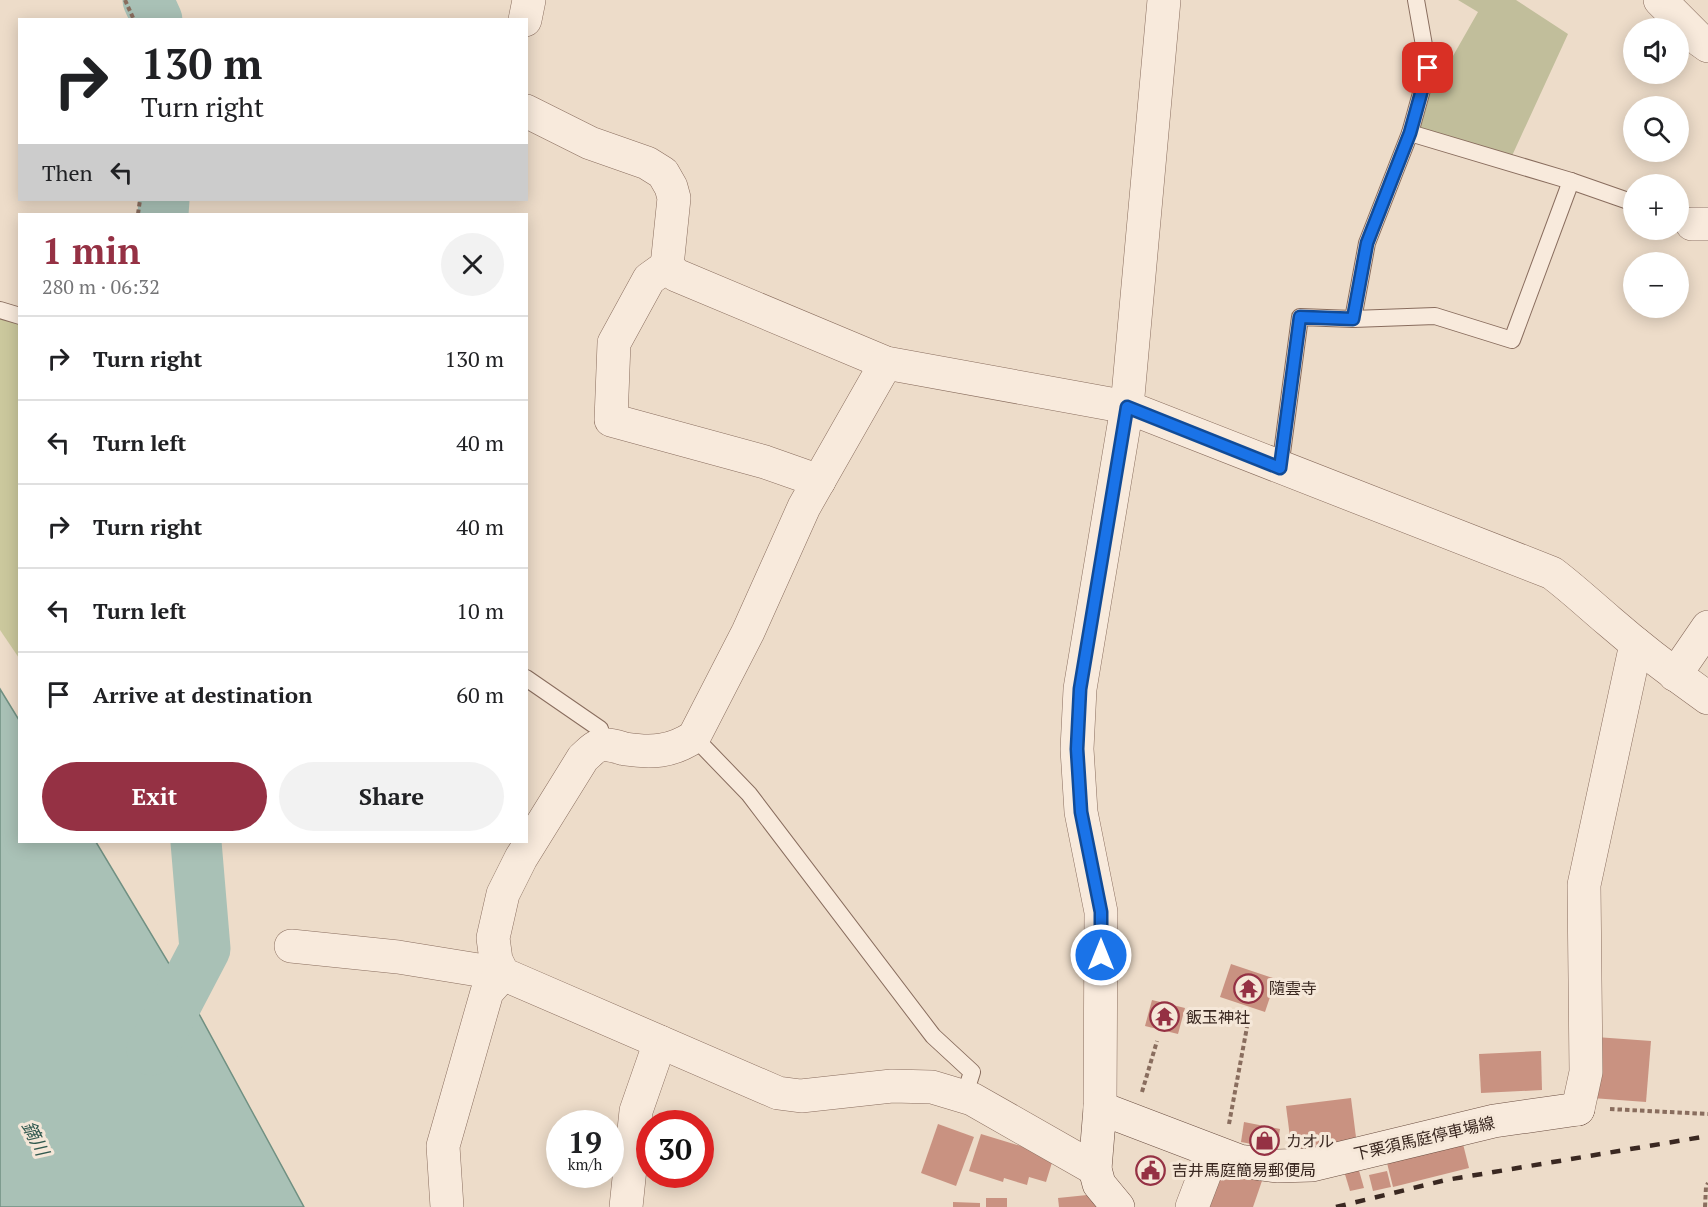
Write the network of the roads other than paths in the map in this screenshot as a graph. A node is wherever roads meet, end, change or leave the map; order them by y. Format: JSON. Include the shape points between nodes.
{"nodes":[{"id":1,"x":529,"y":0,"type":"edge"},
{"id":2,"x":1164,"y":0,"type":"edge"},
{"id":3,"x":1416,"y":0,"type":"edge"},
{"id":4,"x":1660,"y":0,"type":"edge"},
{"id":5,"x":525,"y":18,"type":"edge"},
{"id":6,"x":1708,"y":46,"type":"edge"},
{"id":7,"x":528,"y":112,"type":"edge"},
{"id":8,"x":1410,"y":133,"type":"junction"},
{"id":9,"x":1571,"y":181,"type":"junction"},
{"id":10,"x":1623,"y":199,"type":"edge"},
{"id":11,"x":667,"y":266,"type":"junction"},
{"id":12,"x":0,"y":310,"type":"edge"},
{"id":13,"x":18,"y":315,"type":"edge"},
{"id":14,"x":1353,"y":319,"type":"junction"},
{"id":15,"x":886,"y":363,"type":"junction"},
{"id":16,"x":1127,"y":407,"type":"junction"},
{"id":17,"x":1280,"y":468,"type":"junction"},
{"id":18,"x":819,"y":481,"type":"junction"},
{"id":19,"x":1708,"y":627,"type":"edge"},
{"id":20,"x":1636,"y":644,"type":"junction"},
{"id":21,"x":1676,"y":675,"type":"junction"},
{"id":22,"x":528,"y":679,"type":"edge"},
{"id":23,"x":1708,"y":698,"type":"edge"},
{"id":24,"x":694,"y":737,"type":"junction"},
{"id":25,"x":604,"y":744,"type":"junction"},
{"id":26,"x":531,"y":831,"type":"edge"},
{"id":27,"x":527,"y":843,"type":"edge"},
{"id":28,"x":291,"y":946,"type":"dead end"},
{"id":29,"x":503,"y":974,"type":"junction"},
{"id":30,"x":660,"y":1042,"type":"junction"},
{"id":31,"x":964,"y":1097,"type":"junction"},
{"id":32,"x":1100,"y":1108,"type":"junction"},
{"id":33,"x":1217,"y":1153,"type":"junction"},
{"id":34,"x":1095,"y":1169,"type":"junction"},
{"id":35,"x":447,"y":1207,"type":"edge"},
{"id":36,"x":626,"y":1207,"type":"edge"},
{"id":37,"x":1118,"y":1207,"type":"edge"},
{"id":38,"x":1192,"y":1207,"type":"edge"}],
"edges":[{"from":1,"to":5,"type":"street"},
{"from":2,"to":16,"type":"street"},
{"from":3,"to":8,"type":"lane","via":[[1428,68]]},
{"from":4,"to":6,"type":"street"},
{"from":7,"to":11,"type":"street","via":[[663,173],[674,198]]},
{"from":8,"to":9,"type":"lane"},
{"from":8,"to":14,"type":"lane","via":[[1367,243]]},
{"from":9,"to":10,"type":"lane"},
{"from":9,"to":14,"type":"lane","via":[[1512,340],[1435,316]]},
{"from":11,"to":15,"type":"street","via":[[676,275]]},
{"from":11,"to":18,"type":"street","via":[[649,279],[614,343],[611,420],[765,462]]},
{"from":12,"to":13,"type":"lane"},
{"from":14,"to":17,"type":"lane","via":[[1300,317]]},
{"from":15,"to":16,"type":"street"},
{"from":15,"to":18,"type":"street"},
{"from":16,"to":17,"type":"street"},
{"from":16,"to":32,"type":"street","via":[[1080,689],[1077,749],[1081,812],[1101,912]]},
{"from":17,"to":20,"type":"street","via":[[1551,573]]},
{"from":18,"to":24,"type":"street"},
{"from":19,"to":21,"type":"street"},
{"from":20,"to":21,"type":"street"},
{"from":20,"to":33,"type":"street","name":"下栗須馬庭停車場線","via":[[1584,885],[1586,1072],[1578,1109],[1494,1121],[1312,1165],[1277,1166],[1239,1161]]},
{"from":21,"to":23,"type":"street"},
{"from":22,"to":25,"type":"lane","via":[[600,729]]},
{"from":24,"to":25,"type":"street","via":[[660,751]]},
{"from":24,"to":31,"type":"lane","via":[[749,794],[933,1036],[972,1072]]},
{"from":25,"to":26,"type":"street","via":[[583,758]]},
{"from":27,"to":29,"type":"street","via":[[503,894],[493,938]]},
{"from":28,"to":29,"type":"street","via":[[398,957]]},
{"from":29,"to":30,"type":"street"},
{"from":29,"to":35,"type":"street","via":[[487,992],[443,1146]]},
{"from":30,"to":31,"type":"street","via":[[778,1093],[801,1096],[892,1086],[932,1087]]},
{"from":30,"to":36,"type":"street","via":[[636,1111]]},
{"from":31,"to":34,"type":"street"},
{"from":32,"to":33,"type":"street","name":"下栗須馬庭停車場線"},
{"from":32,"to":34,"type":"street"},
{"from":33,"to":38,"type":"street"},
{"from":34,"to":37,"type":"street","via":[[1099,1184]]}]}
